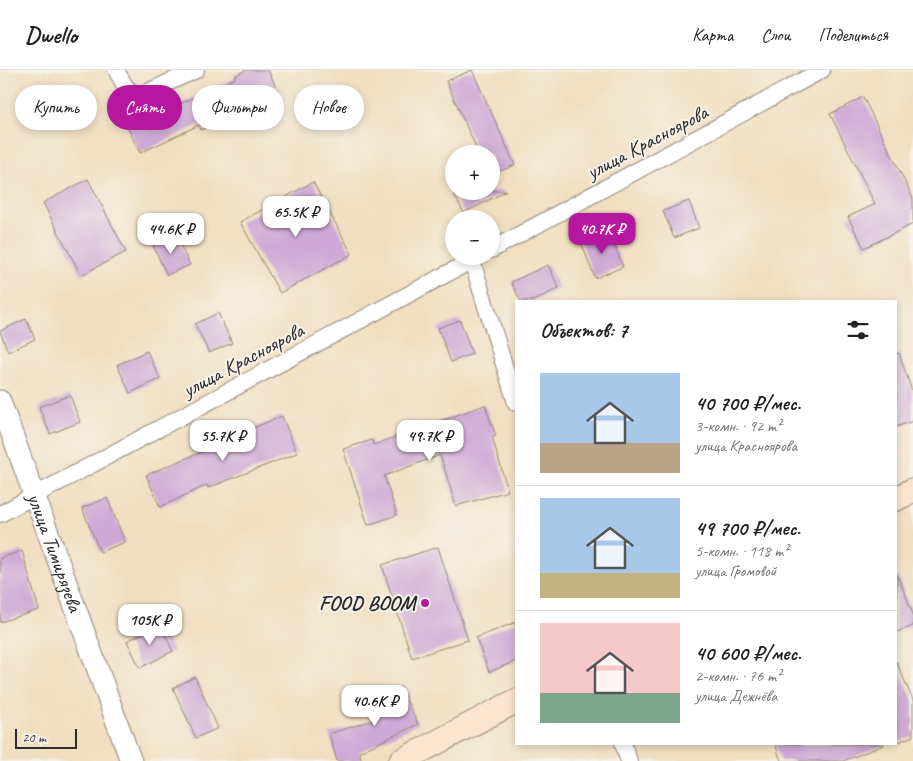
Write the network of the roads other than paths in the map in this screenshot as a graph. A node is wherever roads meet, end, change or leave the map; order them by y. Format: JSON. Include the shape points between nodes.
{"nodes":[{"id":1,"x":116,"y":70,"type":"edge"},
{"id":2,"x":196,"y":70,"type":"edge"},
{"id":3,"x":822,"y":70,"type":"edge"},
{"id":4,"x":500,"y":245,"type":"edge"},
{"id":5,"x":463,"y":265,"type":"edge"},
{"id":6,"x":478,"y":265,"type":"edge"},
{"id":7,"x":515,"y":399,"type":"edge"},
{"id":8,"x":0,"y":401,"type":"edge"},
{"id":9,"x":913,"y":490,"type":"edge"},
{"id":10,"x":35,"y":496,"type":"junction"},
{"id":11,"x":897,"y":498,"type":"edge"},
{"id":12,"x":0,"y":514,"type":"edge"},
{"id":13,"x":515,"y":702,"type":"edge"},
{"id":14,"x":623,"y":745,"type":"edge"},
{"id":15,"x":131,"y":761,"type":"edge"},
{"id":16,"x":402,"y":761,"type":"edge"},
{"id":17,"x":629,"y":761,"type":"edge"}],
"edges":[{"from":1,"to":2,"type":"street","via":[[132,94],[141,94]]},
{"from":3,"to":4,"type":"street","name":"улица Красноярова"},
{"from":5,"to":10,"type":"street","name":"улица Красноярова"},
{"from":6,"to":7,"type":"street"},
{"from":8,"to":10,"type":"street","name":"улица Тимирязева"},
{"from":9,"to":11,"type":"main road"},
{"from":10,"to":12,"type":"street","name":"улица Красноярова"},
{"from":10,"to":15,"type":"street","name":"улица Тимирязева"},
{"from":13,"to":16,"type":"main road"},
{"from":14,"to":17,"type":"street"}]}
